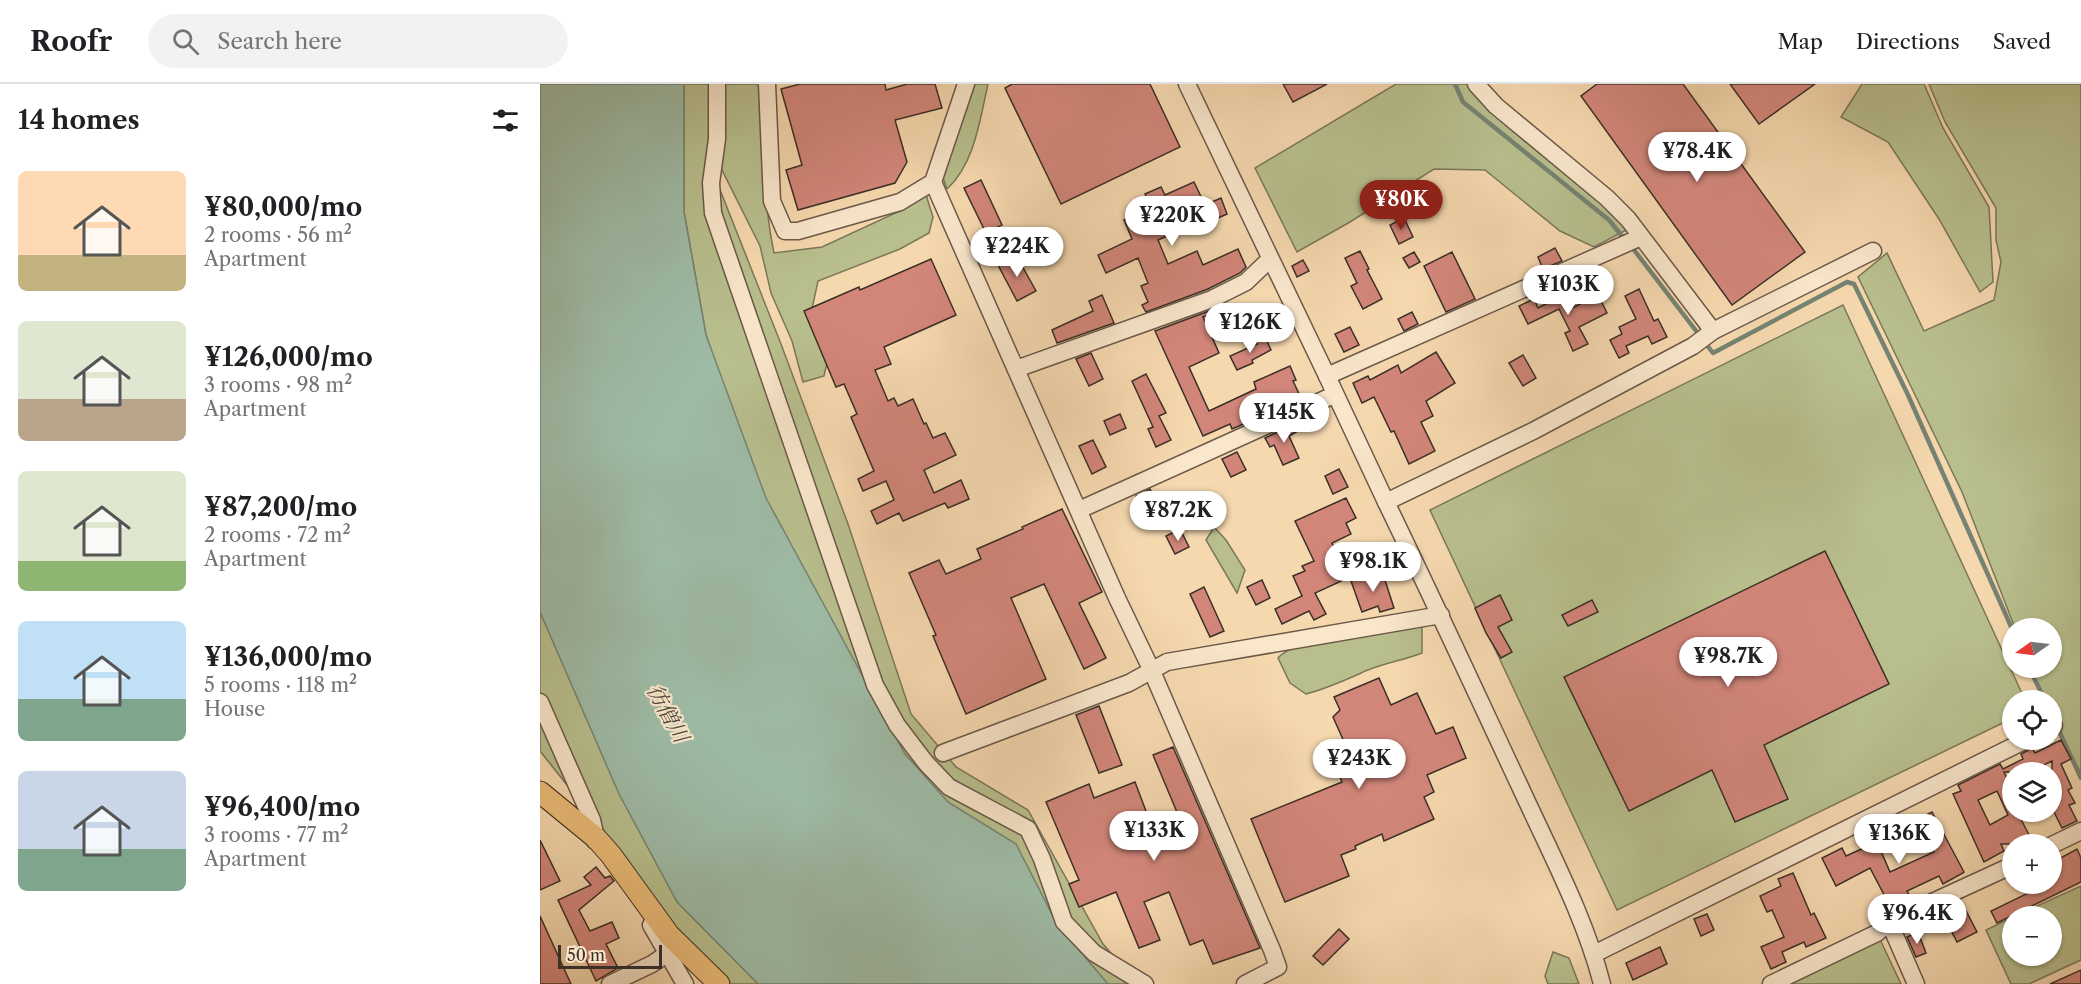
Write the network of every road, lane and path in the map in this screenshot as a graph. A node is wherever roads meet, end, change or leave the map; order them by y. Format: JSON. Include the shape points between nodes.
{"nodes":[{"id":1,"x":717,"y":84,"type":"edge"},
{"id":2,"x":767,"y":84,"type":"edge"},
{"id":3,"x":966,"y":84,"type":"edge"},
{"id":4,"x":1186,"y":84,"type":"edge"},
{"id":5,"x":1476,"y":84,"type":"edge"},
{"id":6,"x":933,"y":182,"type":"junction"},
{"id":7,"x":1641,"y":237,"type":"junction"},
{"id":8,"x":1873,"y":251,"type":"dead end"},
{"id":9,"x":1270,"y":259,"type":"junction"},
{"id":10,"x":1713,"y":331,"type":"junction"},
{"id":11,"x":1016,"y":369,"type":"junction"},
{"id":12,"x":1328,"y":376,"type":"junction"},
{"id":13,"x":1334,"y":395,"type":"junction"},
{"id":14,"x":1386,"y":502,"type":"junction"},
{"id":15,"x":1078,"y":510,"type":"junction"},
{"id":16,"x":1441,"y":615,"type":"junction"},
{"id":17,"x":1151,"y":669,"type":"junction"},
{"id":18,"x":540,"y":702,"type":"edge"},
{"id":19,"x":2006,"y":750,"type":"edge"},
{"id":20,"x":943,"y":753,"type":"dead end"},
{"id":21,"x":540,"y":792,"type":"edge"},
{"id":22,"x":540,"y":804,"type":"edge"},
{"id":23,"x":2081,"y":831,"type":"edge"},
{"id":24,"x":2062,"y":840,"type":"edge"},
{"id":25,"x":595,"y":843,"type":"junction"},
{"id":26,"x":2002,"y":870,"type":"edge"},
{"id":27,"x":1889,"y":922,"type":"junction"},
{"id":28,"x":668,"y":953,"type":"junction"},
{"id":29,"x":1594,"y":954,"type":"junction"},
{"id":30,"x":610,"y":984,"type":"edge"},
{"id":31,"x":685,"y":984,"type":"edge"},
{"id":32,"x":719,"y":984,"type":"edge"},
{"id":33,"x":1145,"y":984,"type":"edge"},
{"id":34,"x":1245,"y":984,"type":"edge"},
{"id":35,"x":1602,"y":984,"type":"edge"},
{"id":36,"x":1771,"y":984,"type":"edge"},
{"id":37,"x":1916,"y":984,"type":"edge"}],
"edges":[{"from":1,"to":33,"type":"street","via":[[713,213],[875,685],[897,725],[949,787],[1028,829],[1064,922],[1094,953]]},
{"from":2,"to":6,"type":"street","via":[[772,201],[785,231],[798,231],[900,202]]},
{"from":3,"to":6,"type":"street"},
{"from":4,"to":9,"type":"street"},
{"from":5,"to":7,"type":"street","via":[[1496,106],[1607,198]]},
{"from":6,"to":11,"type":"street"},
{"from":7,"to":10,"type":"street"},
{"from":7,"to":12,"type":"street"},
{"from":8,"to":10,"type":"street"},
{"from":9,"to":11,"type":"street","via":[[1245,282],[1212,299]]},
{"from":9,"to":12,"type":"street"},
{"from":10,"to":14,"type":"street","via":[[1693,346],[1533,431]]},
{"from":11,"to":15,"type":"street"},
{"from":12,"to":13,"type":"street"},
{"from":13,"to":14,"type":"street"},
{"from":13,"to":15,"type":"street"},
{"from":14,"to":16,"type":"street"},
{"from":15,"to":17,"type":"street"},
{"from":16,"to":17,"type":"street","via":[[1167,662]]},
{"from":16,"to":29,"type":"street"},
{"from":17,"to":20,"type":"street","via":[[1130,683]]},
{"from":17,"to":34,"type":"street","via":[[1278,967]]},
{"from":18,"to":25,"type":"street","via":[[592,820]]},
{"from":19,"to":29,"type":"street"},
{"from":21,"to":25,"type":"main road"},
{"from":22,"to":25,"type":"street"},
{"from":23,"to":24,"type":"street"},
{"from":25,"to":28,"type":"street"},
{"from":25,"to":32,"type":"main road","via":[[611,855],[669,935]]},
{"from":26,"to":27,"type":"street"},
{"from":27,"to":36,"type":"street","via":[[1877,933]]},
{"from":27,"to":37,"type":"street"},
{"from":28,"to":30,"type":"street"},
{"from":28,"to":31,"type":"street"},
{"from":29,"to":35,"type":"street"}]}
